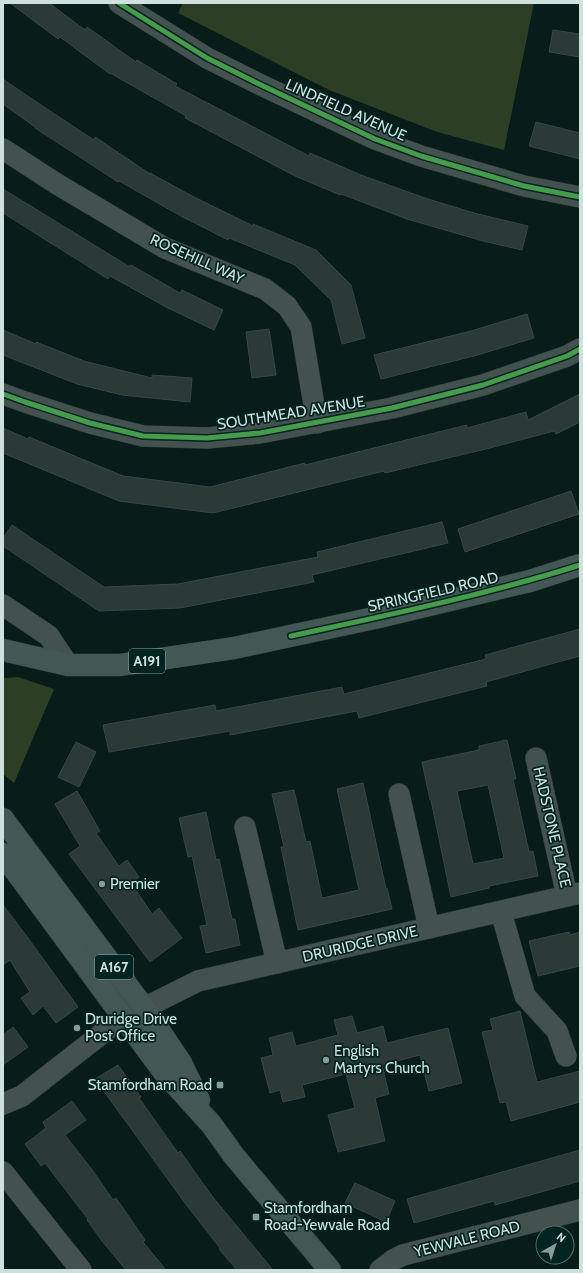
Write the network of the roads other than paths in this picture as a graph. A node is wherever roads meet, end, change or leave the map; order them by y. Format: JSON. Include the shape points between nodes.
{"nodes":[{"id":1,"x":119,"y":3,"type":"edge"},
{"id":2,"x":3,"y":149,"type":"edge"},
{"id":3,"x":580,"y":197,"type":"edge"},
{"id":4,"x":580,"y":349,"type":"edge"},
{"id":5,"x":3,"y":394,"type":"edge"},
{"id":6,"x":317,"y":423,"type":"junction"},
{"id":7,"x":580,"y":565,"type":"edge"},
{"id":8,"x":3,"y":605,"type":"edge"},
{"id":9,"x":3,"y":650,"type":"edge"},
{"id":10,"x":68,"y":665,"type":"junction"},
{"id":11,"x":536,"y":758,"type":"dead end"},
{"id":12,"x":399,"y":794,"type":"dead end"},
{"id":13,"x":3,"y":819,"type":"edge"},
{"id":14,"x":244,"y":827,"type":"dead end"},
{"id":15,"x":3,"y":854,"type":"edge"},
{"id":16,"x":574,"y":895,"type":"edge"},
{"id":17,"x":501,"y":912,"type":"junction"},
{"id":18,"x":429,"y":928,"type":"junction"},
{"id":19,"x":277,"y":963,"type":"junction"},
{"id":20,"x":144,"y":1008,"type":"junction"},
{"id":21,"x":123,"y":1017,"type":"junction"},
{"id":22,"x":566,"y":1056,"type":"dead end"},
{"id":23,"x":3,"y":1104,"type":"edge"},
{"id":24,"x":212,"y":1124,"type":"junction"},
{"id":25,"x":3,"y":1172,"type":"edge"},
{"id":26,"x":580,"y":1210,"type":"edge"},
{"id":27,"x":81,"y":1270,"type":"edge"},
{"id":28,"x":330,"y":1270,"type":"edge"},
{"id":29,"x":380,"y":1270,"type":"edge"}],
"edges":[{"from":1,"to":3,"type":"street","name":"LINDFIELD AVENUE","via":[[207,58],[375,139],[421,156],[524,186]]},
{"from":2,"to":6,"type":"street","name":"ROSEHILL WAY","via":[[165,248],[265,289],[287,306],[301,327]]},
{"from":4,"to":6,"type":"street","name":"SOUTHMEAD AVENUE","via":[[567,356],[483,385],[392,408]]},
{"from":5,"to":6,"type":"street","name":"SOUTHMEAD AVENUE","via":[[90,423],[143,436],[207,438],[260,433]]},
{"from":7,"to":10,"type":"main road","name":"SPRINGFIELD ROAD","number":"A191","via":[[530,581],[234,648],[120,665]]},
{"from":8,"to":10,"type":"street","via":[[49,636]]},
{"from":9,"to":10,"type":"main road","name":"SPRINGFIELD ROAD","number":"A191"},
{"from":11,"to":16,"type":"street","name":"HADSTONE PLACE"},
{"from":12,"to":18,"type":"street"},
{"from":13,"to":20,"type":"main road","number":"A167"},
{"from":14,"to":19,"type":"street"},
{"from":15,"to":21,"type":"main road","number":"A167"},
{"from":16,"to":17,"type":"street","name":"DRURIDGE DRIVE"},
{"from":17,"to":18,"type":"street","name":"DRURIDGE DRIVE"},
{"from":17,"to":22,"type":"street","via":[[525,996],[557,1030]]},
{"from":18,"to":19,"type":"street","name":"DRURIDGE DRIVE"},
{"from":19,"to":20,"type":"street","name":"DRURIDGE DRIVE","via":[[198,981]]},
{"from":20,"to":24,"type":"main road","number":"A167","via":[[181,1063]]},
{"from":21,"to":23,"type":"street","via":[[22,1096]]},
{"from":21,"to":24,"type":"main road","number":"A167","via":[[163,1071]]},
{"from":24,"to":28,"type":"main road","number":"A167","via":[[234,1156]]},
{"from":25,"to":27,"type":"street"},
{"from":26,"to":29,"type":"street","name":"YEWVALE ROAD","via":[[403,1255]]}]}
